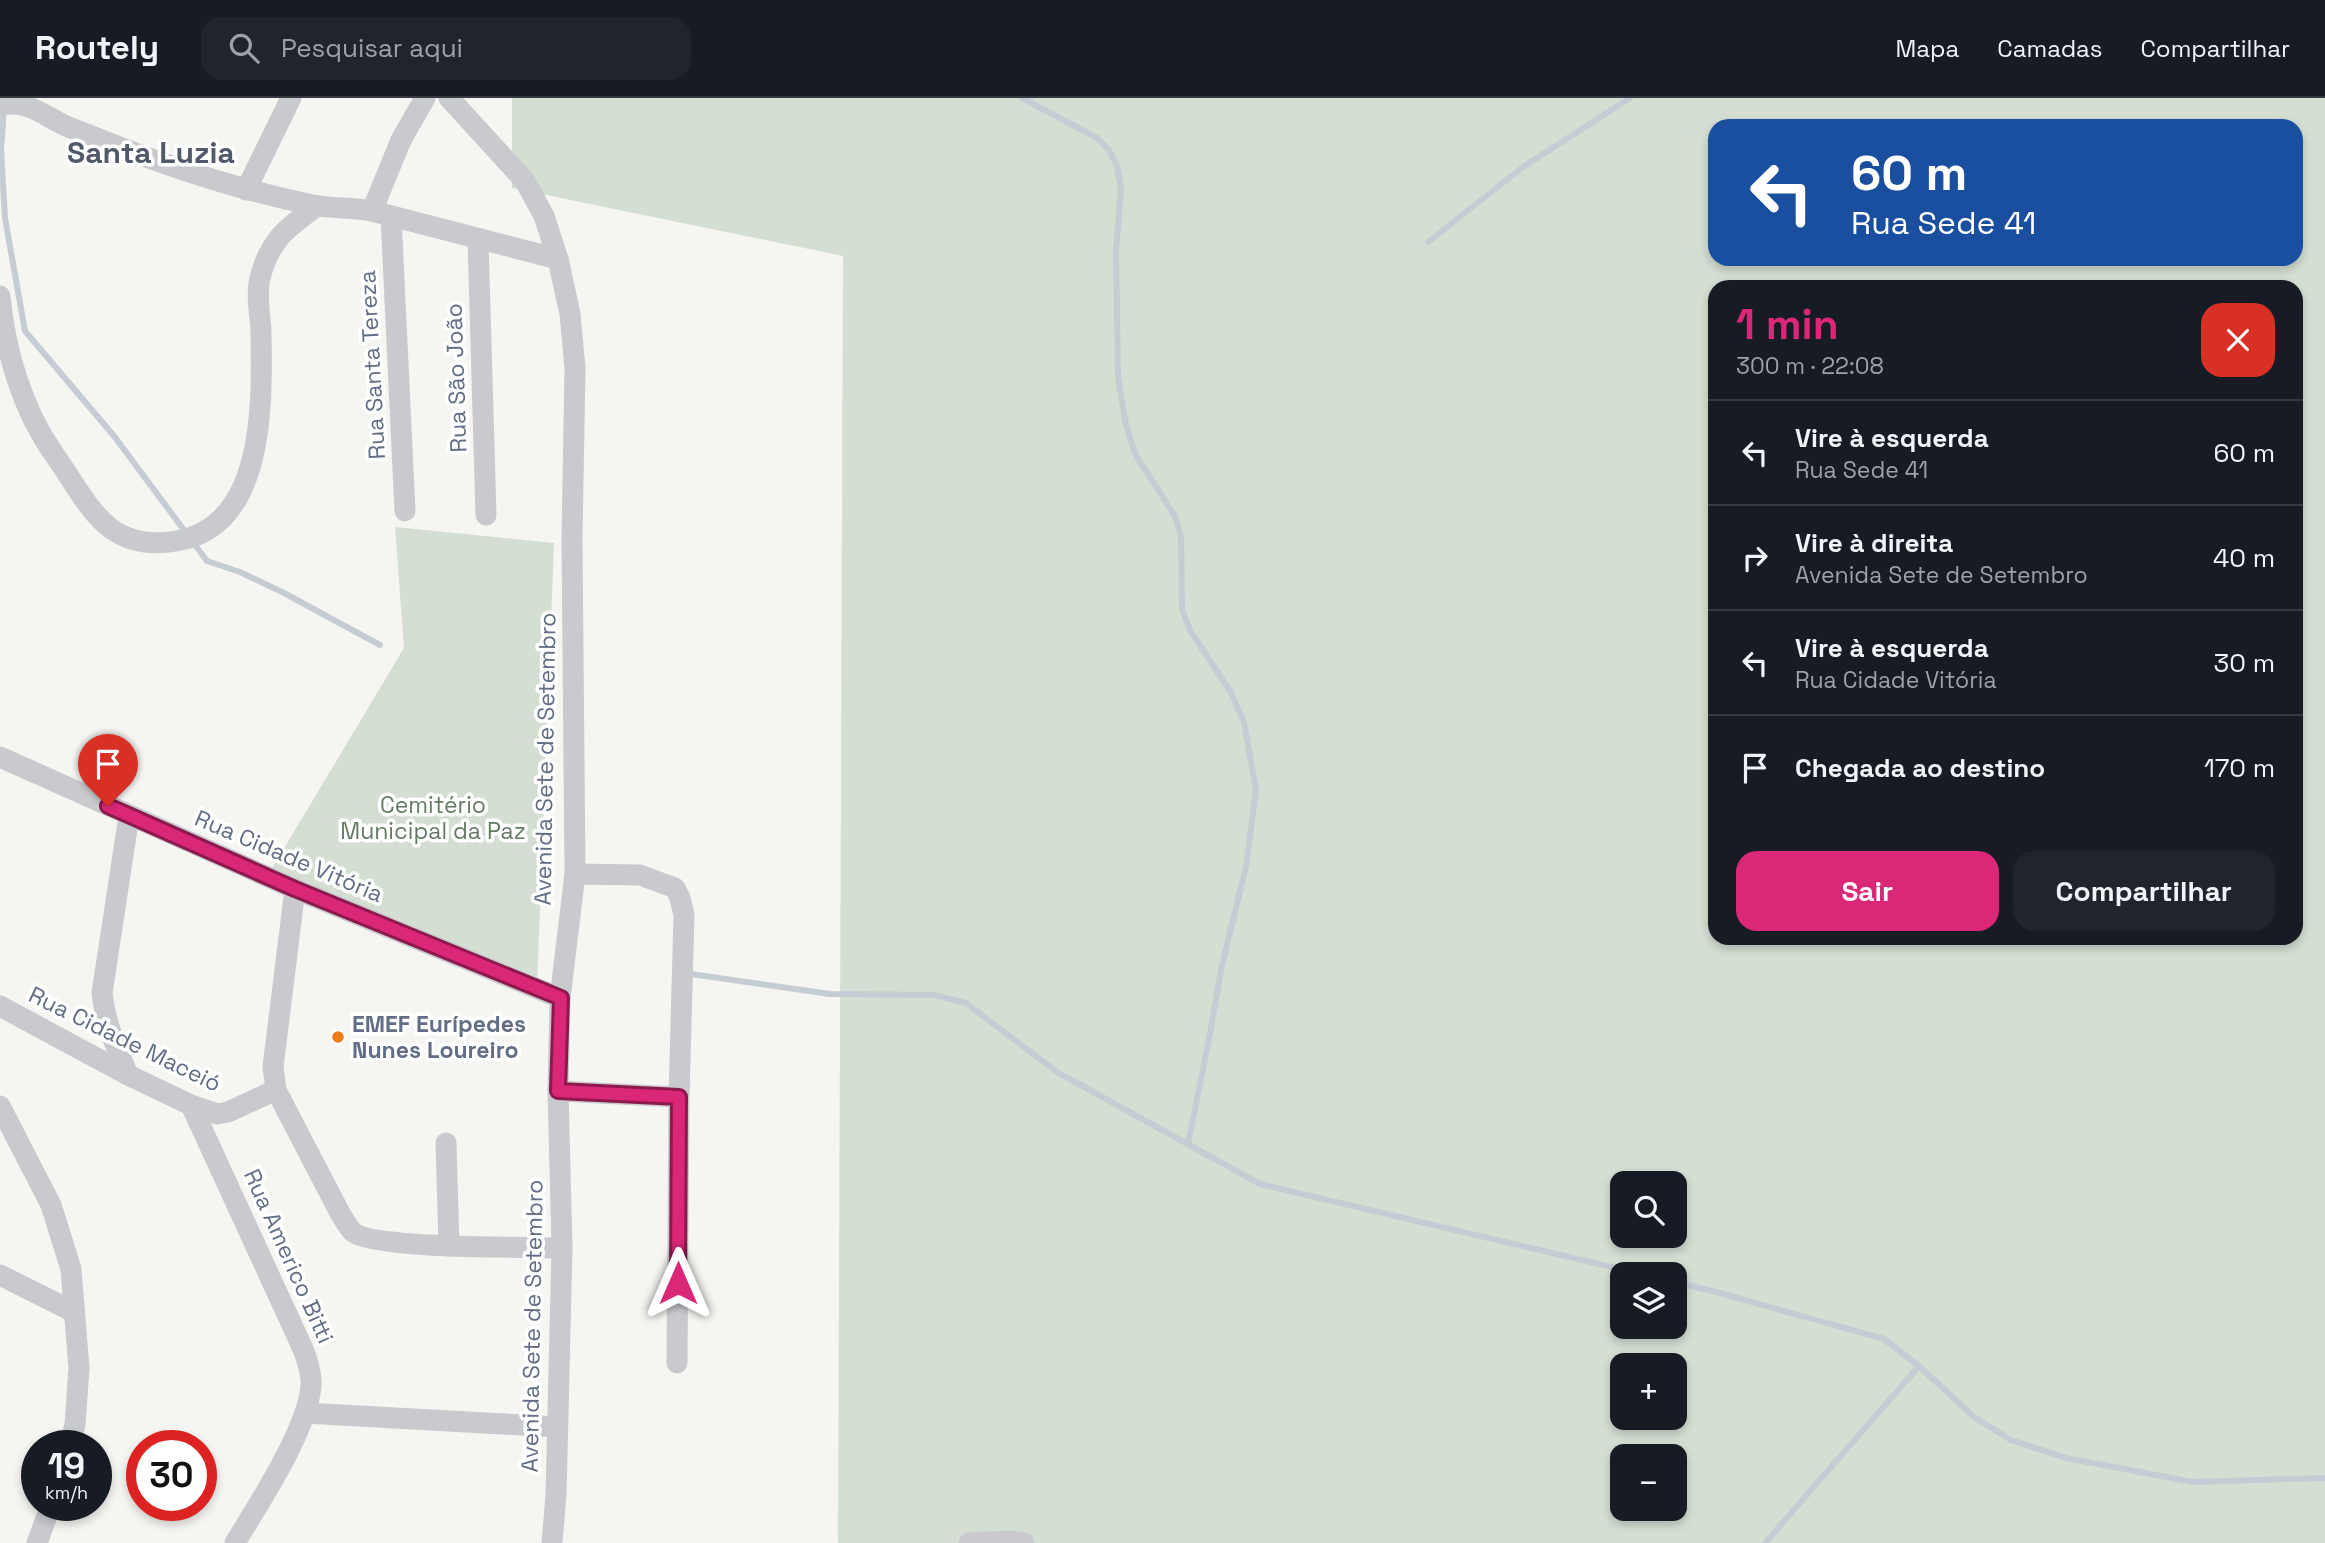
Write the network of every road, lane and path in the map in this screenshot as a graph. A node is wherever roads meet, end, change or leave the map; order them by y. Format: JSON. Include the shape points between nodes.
{"nodes":[{"id":1,"x":291,"y":98,"type":"edge"},
{"id":2,"x":425,"y":98,"type":"edge"},
{"id":3,"x":449,"y":98,"type":"edge"},
{"id":4,"x":1,"y":103,"type":"edge"},
{"id":5,"x":246,"y":190,"type":"junction"},
{"id":6,"x":317,"y":206,"type":"junction"},
{"id":7,"x":381,"y":214,"type":"junction"},
{"id":8,"x":478,"y":240,"type":"junction"},
{"id":9,"x":558,"y":259,"type":"junction"},
{"id":10,"x":0,"y":296,"type":"edge"},
{"id":11,"x":405,"y":512,"type":"dead end"},
{"id":12,"x":486,"y":515,"type":"dead end"},
{"id":13,"x":0,"y":757,"type":"edge"},
{"id":14,"x":129,"y":816,"type":"junction"},
{"id":15,"x":575,"y":874,"type":"junction"},
{"id":16,"x":295,"y":889,"type":"junction"},
{"id":17,"x":561,"y":998,"type":"junction"},
{"id":18,"x":0,"y":1006,"type":"edge"},
{"id":19,"x":128,"y":1074,"type":"junction"},
{"id":20,"x":276,"y":1090,"type":"junction"},
{"id":21,"x":558,"y":1091,"type":"junction"},
{"id":22,"x":679,"y":1097,"type":"junction"},
{"id":23,"x":191,"y":1105,"type":"junction"},
{"id":24,"x":0,"y":1106,"type":"edge"},
{"id":25,"x":446,"y":1143,"type":"dead end"},
{"id":26,"x":449,"y":1245,"type":"junction"},
{"id":27,"x":562,"y":1248,"type":"junction"},
{"id":28,"x":0,"y":1275,"type":"edge"},
{"id":29,"x":74,"y":1312,"type":"junction"},
{"id":30,"x":677,"y":1363,"type":"dead end"},
{"id":31,"x":305,"y":1413,"type":"junction"},
{"id":32,"x":557,"y":1427,"type":"junction"},
{"id":33,"x":74,"y":1430,"type":"edge"},
{"id":34,"x":45,"y":1521,"type":"edge"},
{"id":35,"x":37,"y":1543,"type":"edge"},
{"id":36,"x":235,"y":1543,"type":"edge"},
{"id":37,"x":552,"y":1543,"type":"edge"},
{"id":38,"x":969,"y":1543,"type":"edge"},
{"id":39,"x":1024,"y":1543,"type":"edge"}],
"edges":[{"from":1,"to":5,"type":"street"},
{"from":2,"to":7,"type":"street","via":[[401,140]]},
{"from":3,"to":9,"type":"street","name":"Avenida Sete de Setembro","via":[[525,181],[544,216]]},
{"from":4,"to":5,"type":"street","via":[[19,103],[167,166]]},
{"from":5,"to":6,"type":"street"},
{"from":6,"to":7,"type":"street","via":[[354,207]]},
{"from":6,"to":10,"type":"street","via":[[283,231],[259,280],[261,417],[253,463],[238,496],[217,524],[188,540],[161,544],[127,540],[102,523],[32,415],[7,345]]},
{"from":7,"to":8,"type":"street"},
{"from":7,"to":11,"type":"street","name":"Rua Santa Tereza"},
{"from":8,"to":9,"type":"street"},
{"from":8,"to":12,"type":"street","name":"Rua São João"},
{"from":9,"to":15,"type":"street","name":"Avenida Sete de Setembro","via":[[575,368]]},
{"from":13,"to":14,"type":"street","name":"Rua Cidade Vitória"},
{"from":14,"to":16,"type":"street","name":"Rua Cidade Vitória"},
{"from":14,"to":19,"type":"street","via":[[102,993],[110,1034]]},
{"from":15,"to":17,"type":"street","name":"Avenida Sete de Setembro"},
{"from":15,"to":22,"type":"street","via":[[640,875],[675,888],[680,898],[684,915]]},
{"from":16,"to":17,"type":"street","name":"Rua Cidade Vitória"},
{"from":16,"to":20,"type":"street","via":[[273,1067]]},
{"from":17,"to":21,"type":"street","name":"Avenida Sete de Setembro"},
{"from":18,"to":19,"type":"street","name":"Rua Cidade Maceió"},
{"from":19,"to":23,"type":"street","name":"Rua Cidade Maceió"},
{"from":20,"to":23,"type":"street","name":"Rua Cidade Maceió","via":[[217,1114]]},
{"from":20,"to":26,"type":"street","via":[[354,1233],[374,1241]]},
{"from":21,"to":22,"type":"street"},
{"from":21,"to":27,"type":"street","name":"Avenida Sete de Setembro"},
{"from":22,"to":30,"type":"street"},
{"from":23,"to":31,"type":"street","name":"Rua Americo Bitti","via":[[309,1364],[311,1384]]},
{"from":24,"to":29,"type":"street","via":[[62,1236],[71,1269]]},
{"from":25,"to":26,"type":"street"},
{"from":26,"to":27,"type":"street"},
{"from":27,"to":32,"type":"street","name":"Avenida Sete de Setembro"},
{"from":28,"to":29,"type":"street"},
{"from":29,"to":33,"type":"street","via":[[79,1368]]},
{"from":31,"to":32,"type":"street"},
{"from":31,"to":36,"type":"street","name":"Rua Americo Bitti"},
{"from":32,"to":37,"type":"street","name":"Avenida Sete de Setembro"},
{"from":34,"to":35,"type":"street"},
{"from":38,"to":39,"type":"street"}]}
